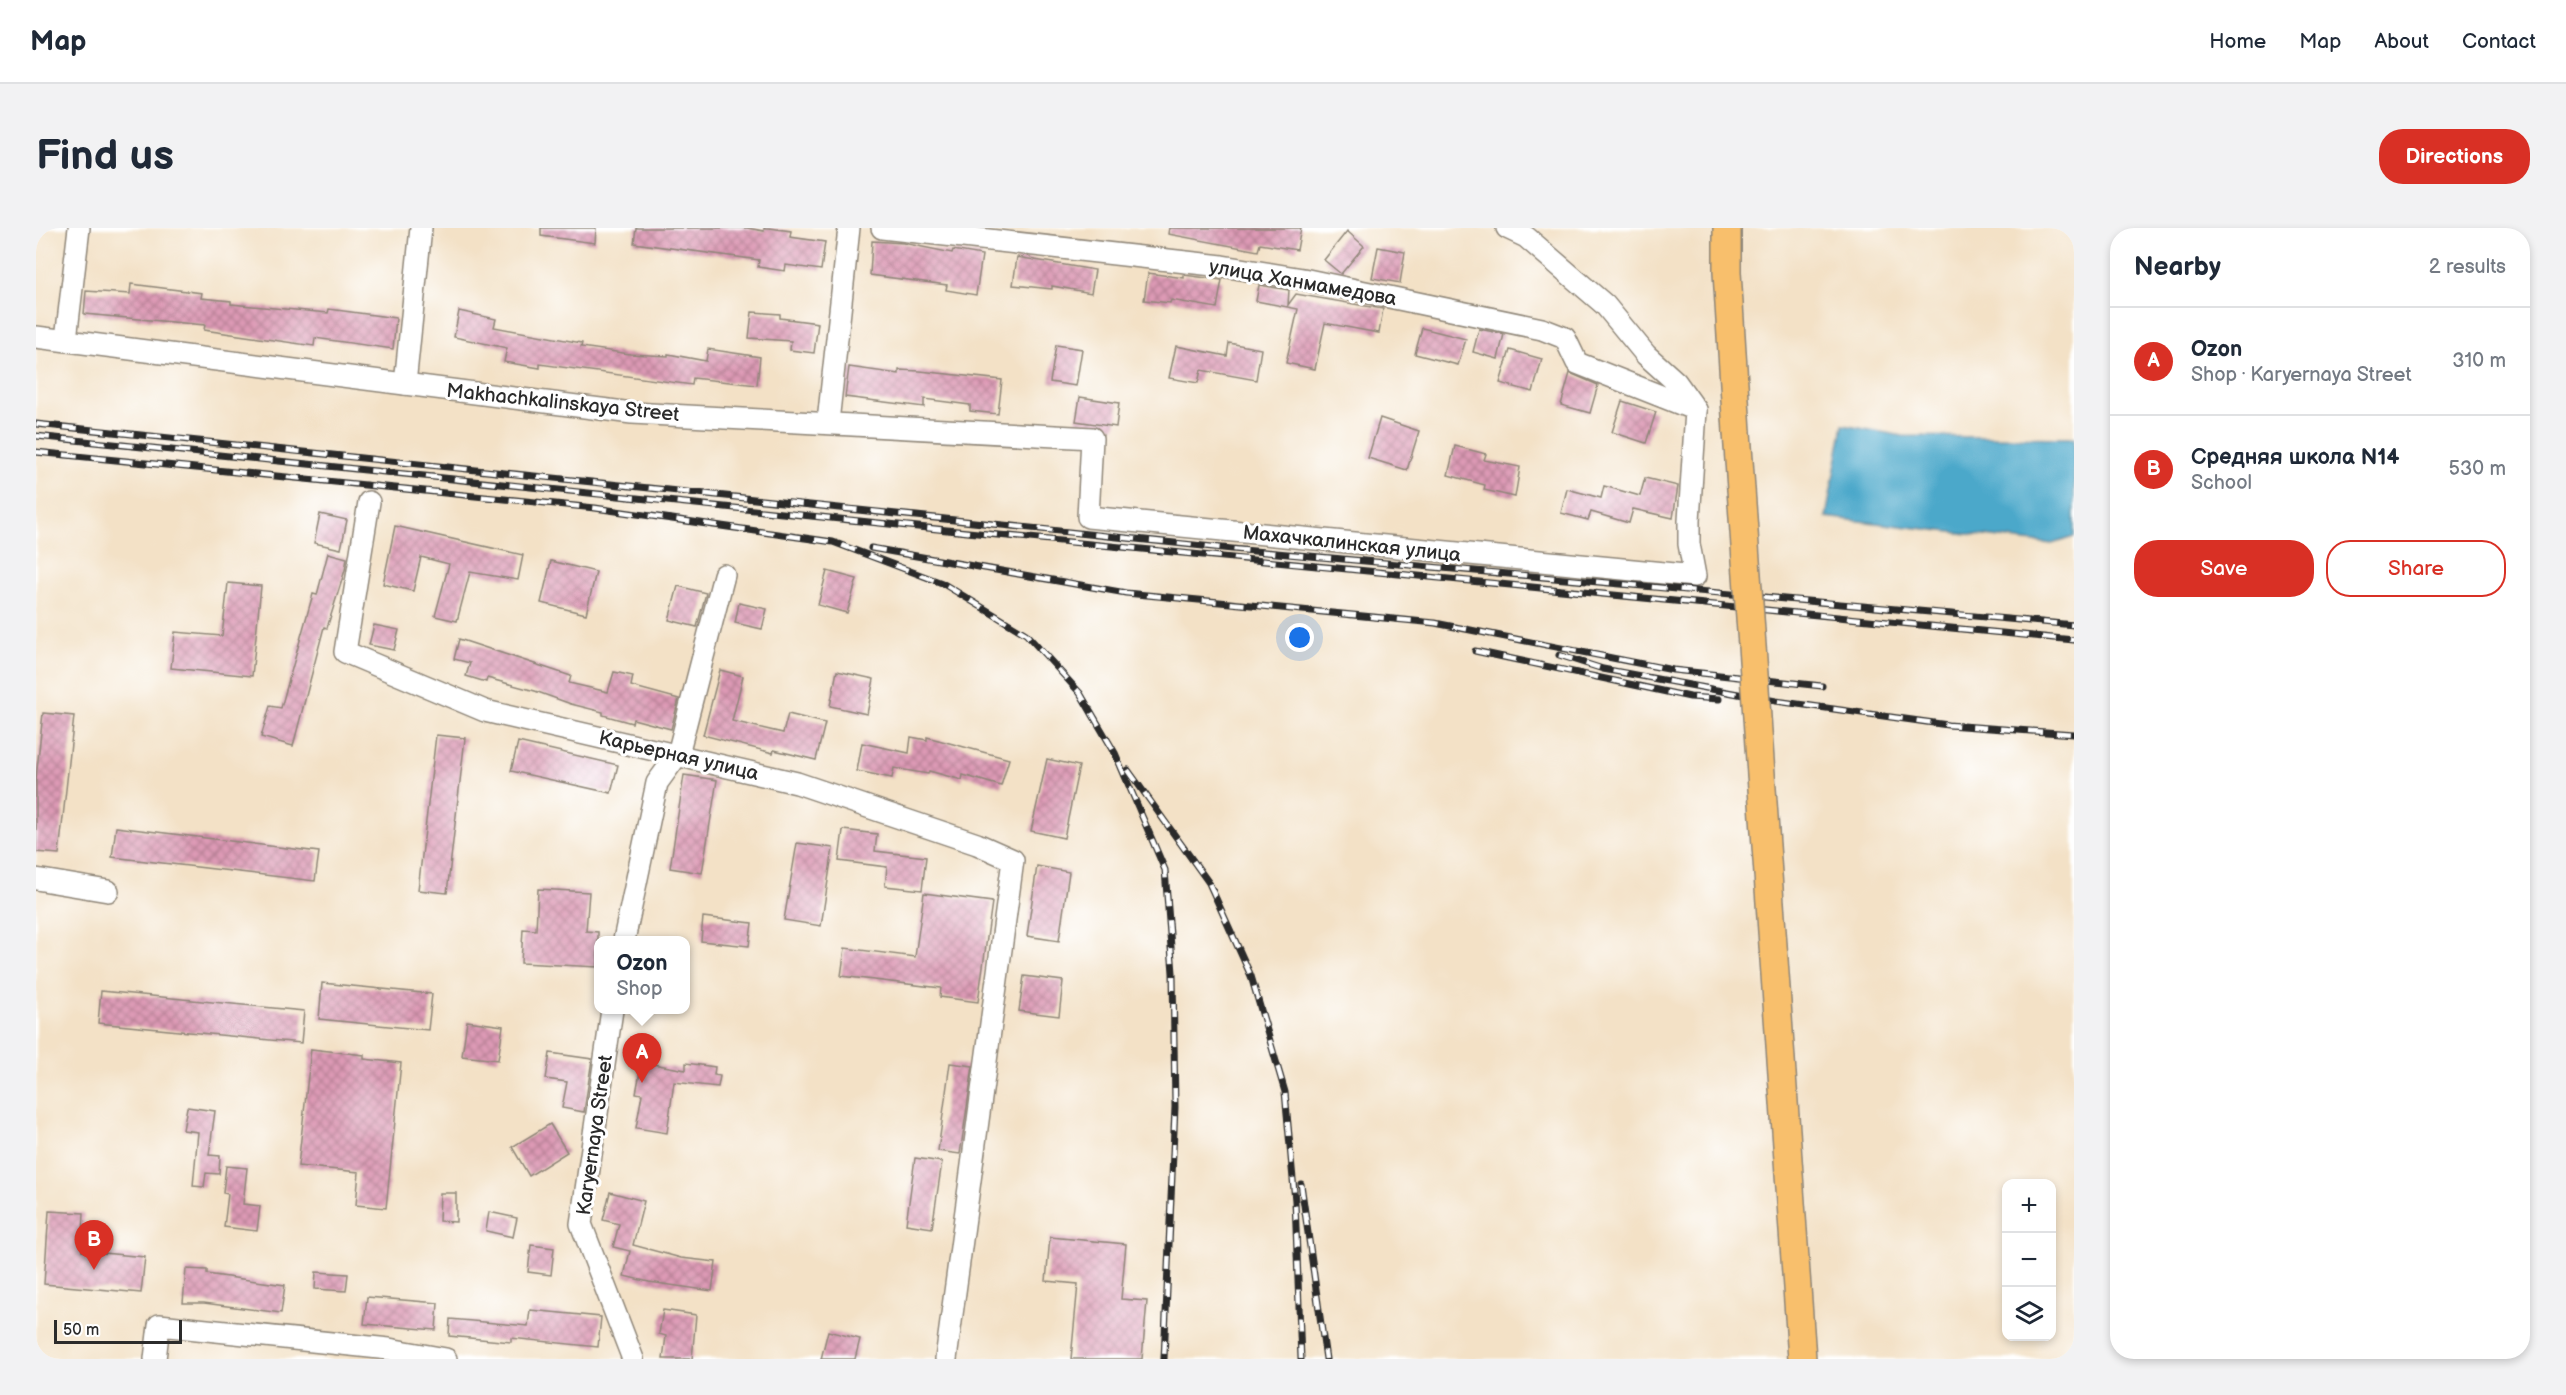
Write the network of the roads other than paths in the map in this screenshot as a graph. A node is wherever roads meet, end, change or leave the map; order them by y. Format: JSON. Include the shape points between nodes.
{"nodes":[{"id":1,"x":79,"y":228,"type":"edge"},
{"id":2,"x":421,"y":228,"type":"edge"},
{"id":3,"x":849,"y":228,"type":"edge"},
{"id":4,"x":882,"y":228,"type":"edge"},
{"id":5,"x":1507,"y":228,"type":"edge"},
{"id":6,"x":1727,"y":228,"type":"edge"},
{"id":7,"x":36,"y":337,"type":"edge"},
{"id":8,"x":66,"y":339,"type":"junction"},
{"id":9,"x":405,"y":384,"type":"junction"},
{"id":10,"x":1696,"y":410,"type":"junction"},
{"id":11,"x":828,"y":422,"type":"junction"},
{"id":12,"x":369,"y":502,"type":"dead end"},
{"id":13,"x":724,"y":575,"type":"dead end"},
{"id":14,"x":678,"y":754,"type":"junction"},
{"id":15,"x":36,"y":879,"type":"edge"},
{"id":16,"x":108,"y":891,"type":"dead end"},
{"id":17,"x":625,"y":936,"type":"edge"},
{"id":18,"x":611,"y":1014,"type":"edge"},
{"id":19,"x":155,"y":1359,"type":"edge"},
{"id":20,"x":446,"y":1359,"type":"edge"},
{"id":21,"x":633,"y":1359,"type":"edge"},
{"id":22,"x":946,"y":1359,"type":"edge"},
{"id":23,"x":1802,"y":1359,"type":"edge"}],
"edges":[{"from":1,"to":8,"type":"street"},
{"from":2,"to":9,"type":"street"},
{"from":3,"to":11,"type":"street"},
{"from":4,"to":10,"type":"street","name":"улица Ханмамедова","via":[[1222,266],[1542,329],[1565,338],[1577,363]]},
{"from":5,"to":10,"type":"street","via":[[1526,237],[1605,305],[1646,355],[1676,382]]},
{"from":6,"to":23,"type":"main road","bridge":true,"via":[[1737,432]]},
{"from":7,"to":8,"type":"street","name":"Makhachkalinskaya Street"},
{"from":8,"to":9,"type":"street","name":"Makhachkalinskaya Street"},
{"from":9,"to":11,"type":"street","name":"Makhachkalinskaya Street","via":[[632,413]]},
{"from":10,"to":11,"type":"street","name":"Makhachkalinskaya Street","via":[[1689,521],[1695,576],[1088,517],[1092,438]]},
{"from":12,"to":14,"type":"street","name":"Карьерная улица","via":[[345,652],[485,711]]},
{"from":13,"to":14,"type":"street"},
{"from":14,"to":17,"type":"street","via":[[657,783]]},
{"from":14,"to":22,"type":"street","name":"Карьерная улица","via":[[798,783],[1012,860]]},
{"from":15,"to":16,"type":"street"},
{"from":18,"to":21,"type":"street","name":"Karyernaya Street","via":[[581,1224]]},
{"from":19,"to":20,"type":"street","via":[[159,1325],[389,1349]]}]}
